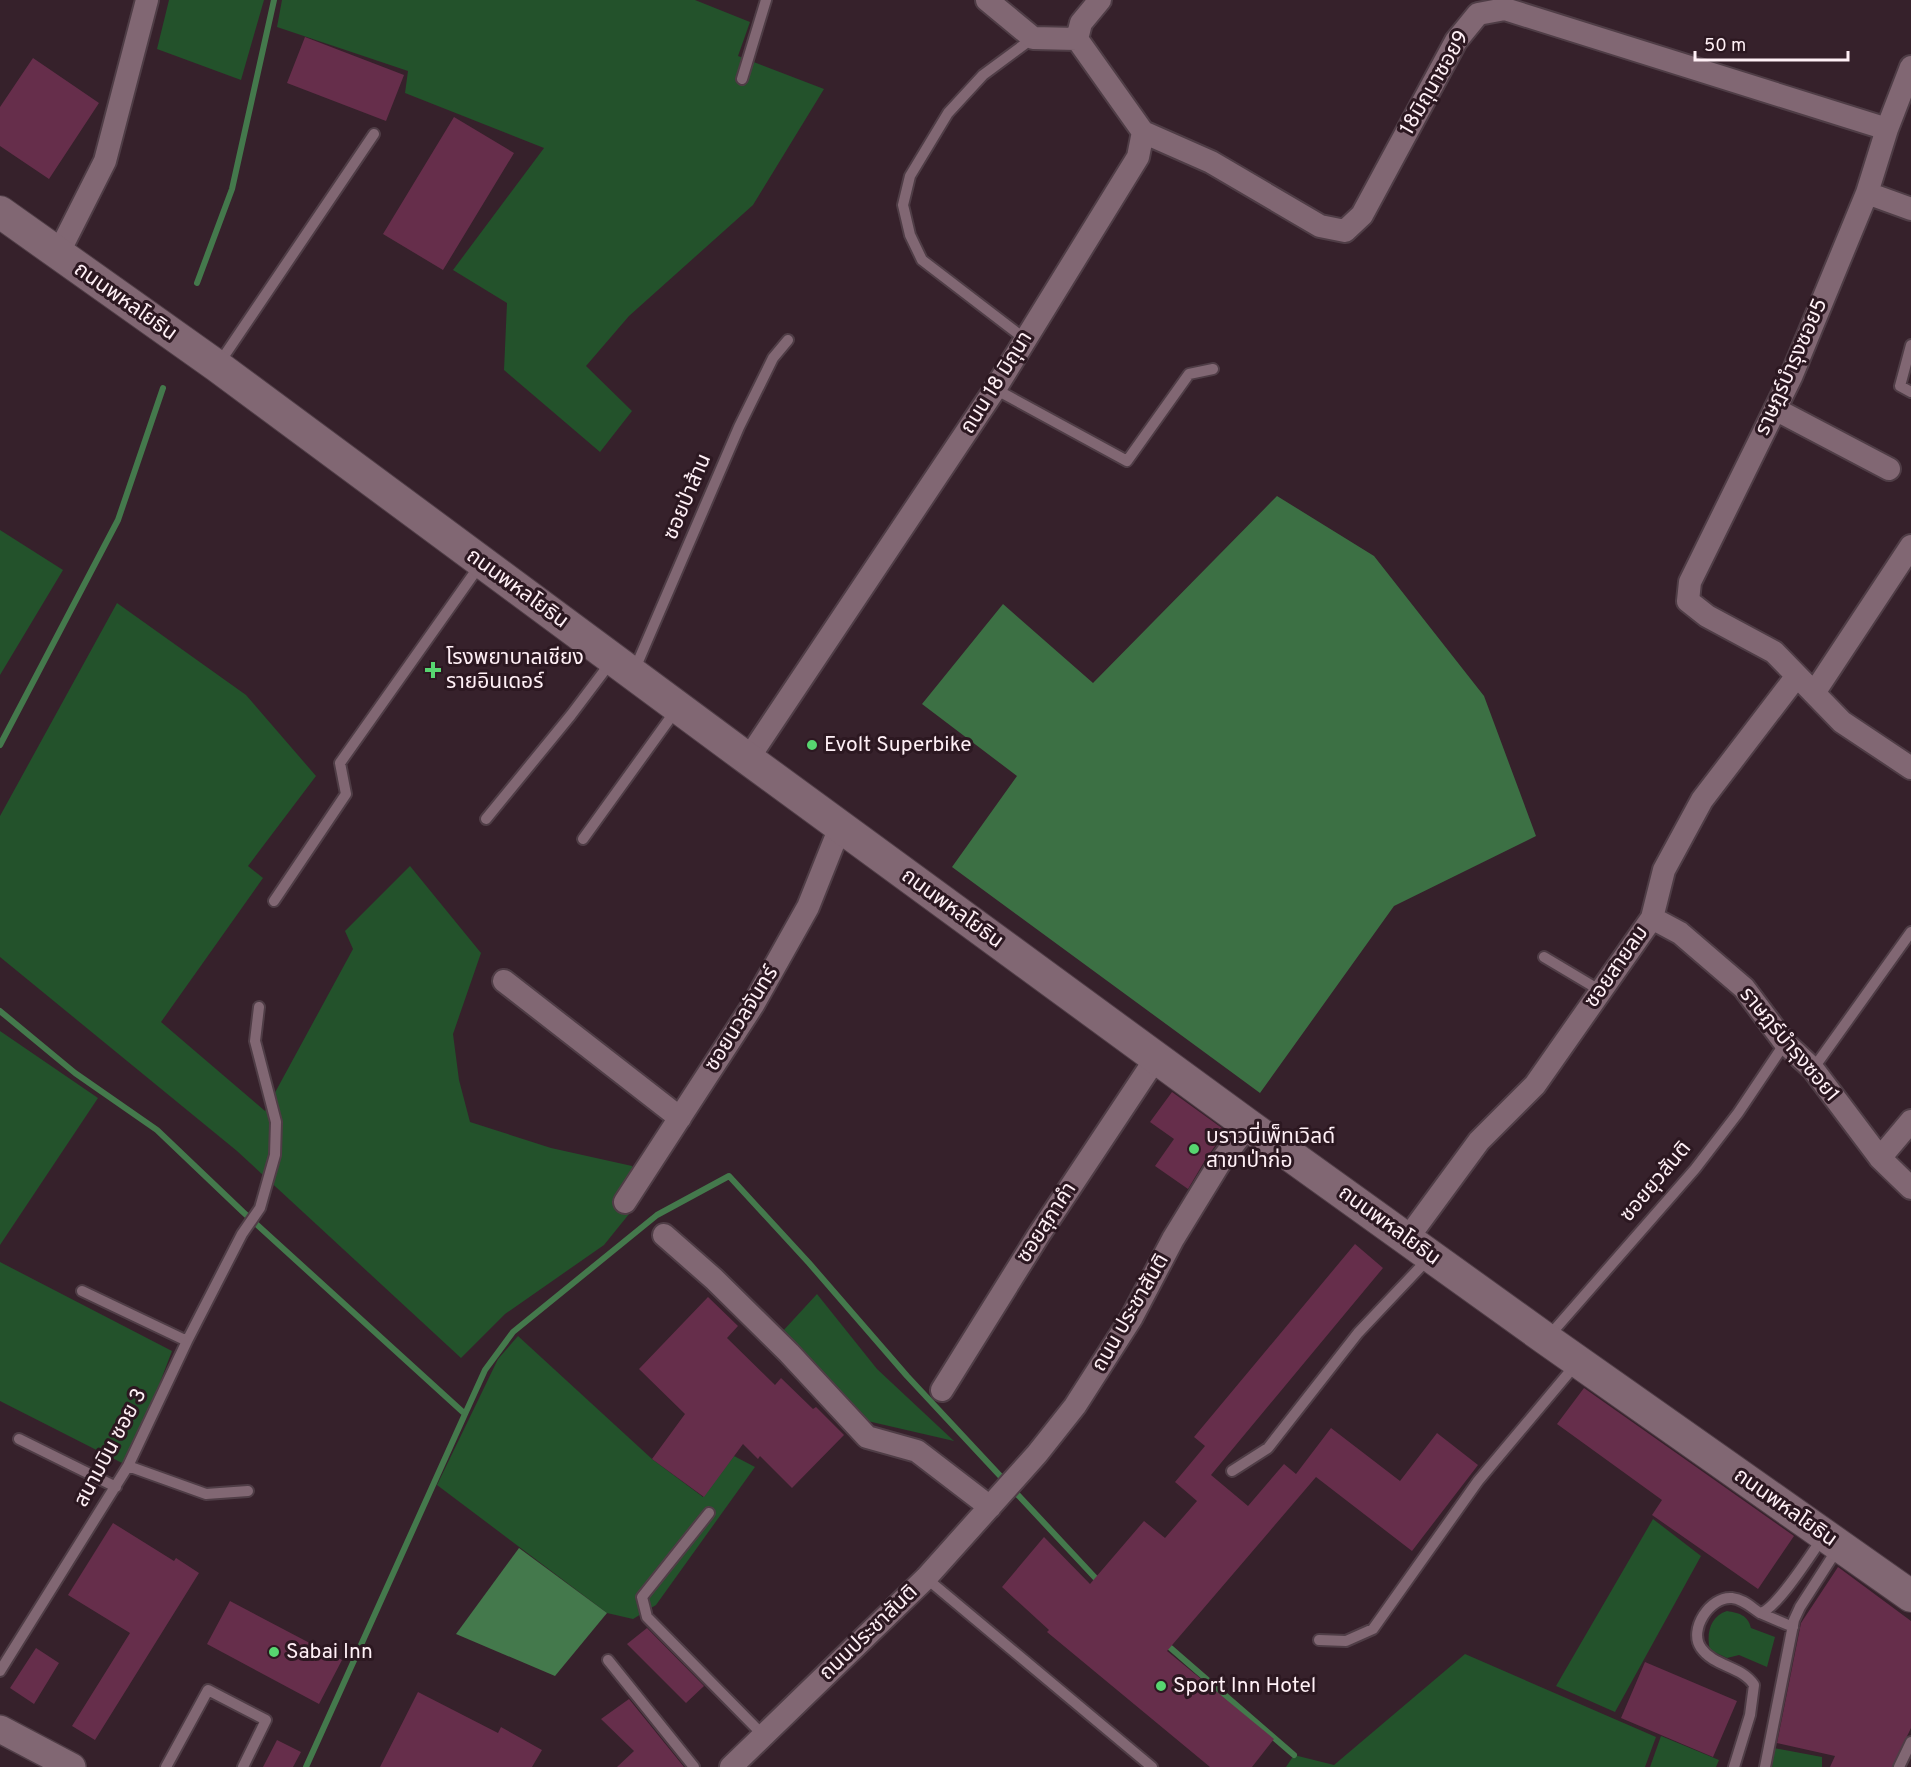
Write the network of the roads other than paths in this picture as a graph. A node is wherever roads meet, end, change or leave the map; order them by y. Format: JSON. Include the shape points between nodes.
{"nodes":[{"id":1,"x":147,"y":0,"type":"edge"},
{"id":2,"x":766,"y":0,"type":"edge"},
{"id":3,"x":987,"y":0,"type":"edge"},
{"id":4,"x":1100,"y":0,"type":"edge"},
{"id":5,"x":1033,"y":38,"type":"junction"},
{"id":6,"x":1077,"y":39,"type":"junction"},
{"id":7,"x":1911,"y":67,"type":"edge"},
{"id":8,"x":742,"y":79,"type":"dead end"},
{"id":9,"x":1887,"y":129,"type":"junction"},
{"id":10,"x":1143,"y":132,"type":"junction"},
{"id":11,"x":374,"y":134,"type":"dead end"},
{"id":12,"x":1867,"y":193,"type":"junction"},
{"id":13,"x":1911,"y":209,"type":"edge"},
{"id":14,"x":0,"y":212,"type":"edge"},
{"id":15,"x":58,"y":254,"type":"junction"},
{"id":16,"x":1025,"y":339,"type":"junction"},
{"id":17,"x":788,"y":340,"type":"dead end"},
{"id":18,"x":1911,"y":345,"type":"edge"},
{"id":19,"x":217,"y":366,"type":"junction"},
{"id":20,"x":1213,"y":369,"type":"dead end"},
{"id":21,"x":994,"y":389,"type":"junction"},
{"id":22,"x":1911,"y":392,"type":"edge"},
{"id":23,"x":1775,"y":409,"type":"junction"},
{"id":24,"x":1889,"y":469,"type":"dead end"},
{"id":25,"x":1911,"y":546,"type":"edge"},
{"id":26,"x":482,"y":562,"type":"junction"},
{"id":27,"x":623,"y":667,"type":"junction"},
{"id":28,"x":1796,"y":677,"type":"junction"},
{"id":29,"x":1814,"y":693,"type":"junction"},
{"id":30,"x":678,"y":707,"type":"junction"},
{"id":31,"x":748,"y":759,"type":"junction"},
{"id":32,"x":1911,"y":768,"type":"edge"},
{"id":33,"x":486,"y":819,"type":"dead end"},
{"id":34,"x":840,"y":827,"type":"junction"},
{"id":35,"x":583,"y":839,"type":"dead end"},
{"id":36,"x":274,"y":902,"type":"dead end"},
{"id":37,"x":1652,"y":918,"type":"junction"},
{"id":38,"x":1911,"y":932,"type":"edge"},
{"id":39,"x":1544,"y":957,"type":"dead end"},
{"id":40,"x":504,"y":981,"type":"dead end"},
{"id":41,"x":1601,"y":991,"type":"junction"},
{"id":42,"x":259,"y":1007,"type":"dead end"},
{"id":43,"x":1785,"y":1043,"type":"junction"},
{"id":44,"x":1156,"y":1058,"type":"junction"},
{"id":45,"x":1813,"y":1069,"type":"junction"},
{"id":46,"x":680,"y":1118,"type":"junction"},
{"id":47,"x":1911,"y":1121,"type":"edge"},
{"id":48,"x":1248,"y":1125,"type":"junction"},
{"id":49,"x":1880,"y":1158,"type":"junction"},
{"id":50,"x":1911,"y":1188,"type":"edge"},
{"id":51,"x":625,"y":1202,"type":"dead end"},
{"id":52,"x":664,"y":1235,"type":"dead end"},
{"id":53,"x":1419,"y":1248,"type":"junction"},
{"id":54,"x":82,"y":1292,"type":"dead end"},
{"id":55,"x":1546,"y":1339,"type":"junction"},
{"id":56,"x":188,"y":1341,"type":"junction"},
{"id":57,"x":1578,"y":1362,"type":"junction"},
{"id":58,"x":942,"y":1390,"type":"dead end"},
{"id":59,"x":19,"y":1438,"type":"dead end"},
{"id":60,"x":128,"y":1466,"type":"junction"},
{"id":61,"x":1232,"y":1471,"type":"dead end"},
{"id":62,"x":116,"y":1487,"type":"junction"},
{"id":63,"x":248,"y":1491,"type":"dead end"},
{"id":64,"x":1002,"y":1493,"type":"junction"},
{"id":65,"x":709,"y":1513,"type":"dead end"},
{"id":66,"x":1832,"y":1540,"type":"junction"},
{"id":67,"x":926,"y":1578,"type":"junction"},
{"id":68,"x":1911,"y":1596,"type":"edge"},
{"id":69,"x":1760,"y":1613,"type":"junction"},
{"id":70,"x":1793,"y":1627,"type":"junction"},
{"id":71,"x":1319,"y":1640,"type":"dead end"},
{"id":72,"x":608,"y":1660,"type":"dead end"},
{"id":73,"x":0,"y":1671,"type":"edge"},
{"id":74,"x":0,"y":1729,"type":"edge"},
{"id":75,"x":763,"y":1735,"type":"junction"},
{"id":76,"x":1911,"y":1742,"type":"edge"},
{"id":77,"x":72,"y":1767,"type":"edge"},
{"id":78,"x":166,"y":1767,"type":"edge"},
{"id":79,"x":243,"y":1767,"type":"edge"},
{"id":80,"x":694,"y":1767,"type":"edge"},
{"id":81,"x":731,"y":1767,"type":"edge"},
{"id":82,"x":1152,"y":1767,"type":"edge"},
{"id":83,"x":1734,"y":1767,"type":"edge"},
{"id":84,"x":1765,"y":1767,"type":"edge"},
{"id":85,"x":1899,"y":1767,"type":"edge"}],
"edges":[{"from":1,"to":15,"type":"street","via":[[105,161]]},
{"from":2,"to":8,"type":"lane"},
{"from":3,"to":5,"type":"street"},
{"from":4,"to":6,"type":"street","via":[[1081,23]]},
{"from":5,"to":6,"type":"street"},
{"from":5,"to":16,"type":"lane","via":[[983,75],[948,113],[910,176],[903,204],[910,235],[922,260]]},
{"from":6,"to":10,"type":"street"},
{"from":7,"to":9,"type":"street","name":"ราษฎร์บำรุงซอย5"},
{"from":9,"to":10,"type":"street","name":"18มิถุนาซอย9","via":[[1504,9],[1478,14],[1456,41],[1362,215],[1345,231],[1320,226],[1211,162]]},
{"from":9,"to":12,"type":"street","name":"ราษฎร์บำรุงซอย5"},
{"from":10,"to":16,"type":"street","name":"ถนน 18 มิถุนา","via":[[1138,157]]},
{"from":11,"to":19,"type":"lane"},
{"from":12,"to":13,"type":"street"},
{"from":12,"to":23,"type":"street","name":"ราษฎร์บำรุงซอย5"},
{"from":14,"to":15,"type":"main road","name":"ถนนพหลโยธิน"},
{"from":15,"to":19,"type":"main road","name":"ถนนพหลโยธิน"},
{"from":16,"to":21,"type":"street","name":"ถนน 18 มิถุนา"},
{"from":17,"to":27,"type":"lane","name":"ซอยป่าส้าน","via":[[773,358]]},
{"from":18,"to":22,"type":"lane","via":[[1900,386]]},
{"from":19,"to":26,"type":"main road","name":"ถนนพหลโยธิน"},
{"from":20,"to":21,"type":"lane","via":[[1188,374],[1127,461]]},
{"from":21,"to":31,"type":"street","name":"ถนน 18 มิถุนา"},
{"from":23,"to":24,"type":"street"},
{"from":23,"to":28,"type":"street","name":"ราษฎร์บำรุงซอย5","via":[[1690,582],[1688,601],[1707,616],[1774,652]]},
{"from":25,"to":29,"type":"street"},
{"from":26,"to":27,"type":"main road","name":"ถนนพหลโยธิน"},
{"from":26,"to":36,"type":"lane","via":[[340,763],[346,794]]},
{"from":27,"to":30,"type":"main road","name":"ถนนพหลโยธิน"},
{"from":27,"to":33,"type":"lane","name":"ซอยป่าส้าน","via":[[571,715]]},
{"from":28,"to":29,"type":"street"},
{"from":28,"to":37,"type":"street","name":"ซอยสายลม","via":[[1702,800],[1664,870]]},
{"from":29,"to":32,"type":"street","via":[[1842,722]]},
{"from":30,"to":31,"type":"main road","name":"ถนนพหลโยธิน"},
{"from":30,"to":35,"type":"lane"},
{"from":31,"to":34,"type":"main road","name":"ถนนพหลโยธิน"},
{"from":34,"to":44,"type":"main road","name":"ถนนพหลโยธิน"},
{"from":34,"to":46,"type":"street","name":"ซอยนวลจันทร์","via":[[802,917],[753,1005]]},
{"from":37,"to":41,"type":"street","name":"ซอยสายลม"},
{"from":37,"to":43,"type":"street","name":"ราษฎร์บำรุงซอย1","via":[[1680,933],[1744,988]]},
{"from":38,"to":45,"type":"lane"},
{"from":39,"to":41,"type":"lane"},
{"from":40,"to":46,"type":"street"},
{"from":41,"to":53,"type":"street","name":"ซอยสายลม","via":[[1535,1084],[1479,1141]]},
{"from":42,"to":56,"type":"lane","name":"สนามบิน ซอย 3","via":[[255,1041],[276,1122],[275,1155],[257,1211]]},
{"from":43,"to":45,"type":"street","name":"ราษฎร์บำรุงซอย1"},
{"from":43,"to":55,"type":"lane","name":"ซอยยุวสันติ","via":[[1695,1169]]},
{"from":44,"to":48,"type":"main road","name":"ถนนพหลโยธิน"},
{"from":44,"to":58,"type":"street","name":"ซอยสุภาคำ"},
{"from":45,"to":49,"type":"street","name":"ราษฎร์บำรุงซอย1"},
{"from":46,"to":51,"type":"street","name":"ซอยนวลจันทร์"},
{"from":47,"to":49,"type":"street"},
{"from":48,"to":53,"type":"main road","name":"ถนนพหลโยธิน"},
{"from":48,"to":64,"type":"street","name":"ถนน ประชาสันติ","via":[[1219,1164],[1132,1317],[1075,1406]]},
{"from":49,"to":50,"type":"street","name":"ราษฎร์บำรุงซอย1"},
{"from":52,"to":64,"type":"street","via":[[781,1344],[867,1437],[917,1451]]},
{"from":53,"to":55,"type":"main road","name":"ถนนพหลโยธิน"},
{"from":53,"to":61,"type":"lane","via":[[1268,1448]]},
{"from":54,"to":56,"type":"lane"},
{"from":55,"to":57,"type":"main road","name":"ถนนพหลโยธิน"},
{"from":56,"to":60,"type":"lane","name":"สนามบิน ซอย 3"},
{"from":57,"to":66,"type":"main road","name":"ถนนพหลโยธิน"},
{"from":57,"to":71,"type":"lane","via":[[1478,1481],[1372,1629],[1346,1641]]},
{"from":59,"to":62,"type":"lane"},
{"from":60,"to":62,"type":"lane","name":"สนามบิน ซอย 3"},
{"from":60,"to":63,"type":"lane","via":[[206,1494]]},
{"from":62,"to":73,"type":"lane","name":"สนามบิน ซอย 3"},
{"from":64,"to":67,"type":"street","name":"ถนนประชาสันติ"},
{"from":65,"to":75,"type":"lane","via":[[642,1597],[647,1617]]},
{"from":66,"to":68,"type":"main road","name":"ถนนพหลโยธิน"},
{"from":66,"to":69,"type":"lane","via":[[1766,1612]]},
{"from":66,"to":70,"type":"lane"},
{"from":67,"to":75,"type":"street","name":"ถนนประชาสันติ"},
{"from":67,"to":82,"type":"lane"},
{"from":69,"to":70,"type":"lane"},
{"from":69,"to":83,"type":"lane","via":[[1741,1600],[1720,1599],[1700,1621],[1697,1636],[1701,1648],[1728,1668],[1745,1674],[1754,1685],[1750,1715]]},
{"from":70,"to":84,"type":"lane"},
{"from":72,"to":80,"type":"lane"},
{"from":74,"to":77,"type":"street"},
{"from":75,"to":81,"type":"street","name":"ถนนประชาสันติ"},
{"from":76,"to":85,"type":"lane"},
{"from":78,"to":79,"type":"lane","via":[[208,1690],[266,1720]]}]}
